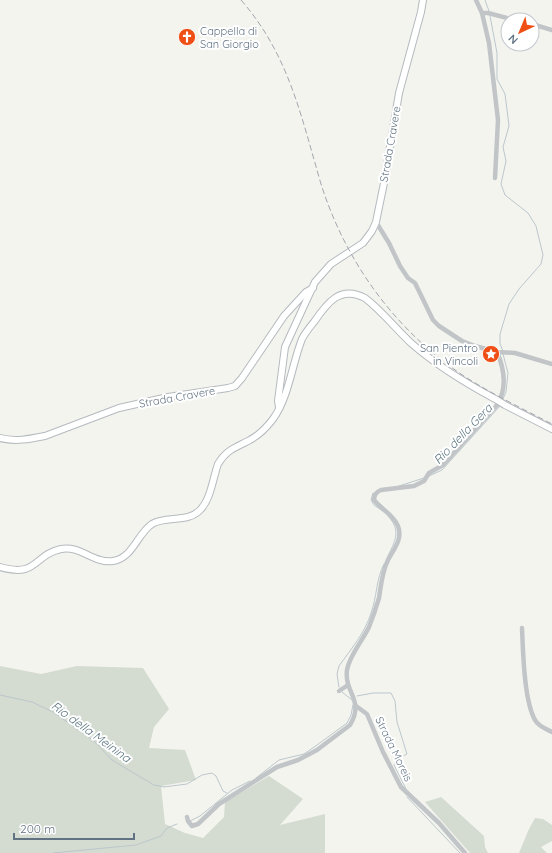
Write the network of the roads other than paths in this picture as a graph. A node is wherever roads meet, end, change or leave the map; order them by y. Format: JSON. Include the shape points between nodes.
{"nodes":[{"id":1,"x":423,"y":0,"type":"edge"},
{"id":2,"x":476,"y":0,"type":"edge"},
{"id":3,"x":482,"y":13,"type":"junction"},
{"id":4,"x":500,"y":16,"type":"edge"},
{"id":5,"x":540,"y":26,"type":"edge"},
{"id":6,"x":552,"y":30,"type":"edge"},
{"id":7,"x":495,"y":178,"type":"dead end"},
{"id":8,"x":376,"y":222,"type":"junction"},
{"id":9,"x":313,"y":288,"type":"junction"},
{"id":10,"x":501,"y":352,"type":"junction"},
{"id":11,"x":552,"y":364,"type":"edge"},
{"id":12,"x":279,"y":409,"type":"junction"},
{"id":13,"x":552,"y":429,"type":"edge"},
{"id":14,"x":0,"y":438,"type":"edge"},
{"id":15,"x":0,"y":567,"type":"edge"},
{"id":16,"x":522,"y":628,"type":"dead end"},
{"id":17,"x":348,"y":685,"type":"junction"},
{"id":18,"x":341,"y":690,"type":"dead end"},
{"id":19,"x":356,"y":706,"type":"junction"},
{"id":20,"x":552,"y":732,"type":"edge"},
{"id":21,"x":187,"y":817,"type":"dead end"},
{"id":22,"x":465,"y":853,"type":"edge"}],
"edges":[{"from":1,"to":8,"type":"street","name":"Strada Cravere","via":[[399,93]]},
{"from":2,"to":3,"type":"street"},
{"from":3,"to":4,"type":"street"},
{"from":3,"to":7,"type":"street","via":[[489,43],[498,120]]},
{"from":5,"to":6,"type":"street"},
{"from":8,"to":9,"type":"street","name":"Strada Cravere","via":[[363,244],[331,264]]},
{"from":8,"to":10,"type":"street","via":[[400,266],[415,283],[433,320],[462,341]]},
{"from":9,"to":12,"type":"street","name":"Strada Cravere","via":[[285,347]]},
{"from":9,"to":14,"type":"street","name":"Strada Cravere","via":[[284,316],[235,386],[119,408],[33,439]]},
{"from":10,"to":11,"type":"street"},
{"from":10,"to":17,"type":"street","via":[[504,382],[498,404],[443,465],[414,486],[381,490],[374,496],[378,505],[395,519],[400,535],[383,573],[376,610],[348,666]]},
{"from":12,"to":13,"type":"street","bridge":true,"via":[[303,337],[326,304],[350,293],[371,302],[411,343],[466,383]]},
{"from":12,"to":15,"type":"street","via":[[264,429],[249,441],[230,450],[221,459],[201,509],[188,517],[153,524],[121,559],[106,562],[78,551],[62,549],[51,552],[26,569],[16,571]]},
{"from":16,"to":20,"type":"street","via":[[530,708],[535,721],[542,728]]},
{"from":17,"to":18,"type":"street"},
{"from":17,"to":19,"type":"street"},
{"from":19,"to":21,"type":"street","via":[[354,719],[350,725],[317,750],[277,767],[220,804],[198,824],[192,826]]},
{"from":19,"to":22,"type":"street","name":"Strada Moreis","via":[[367,714],[401,787],[439,823]]}]}
